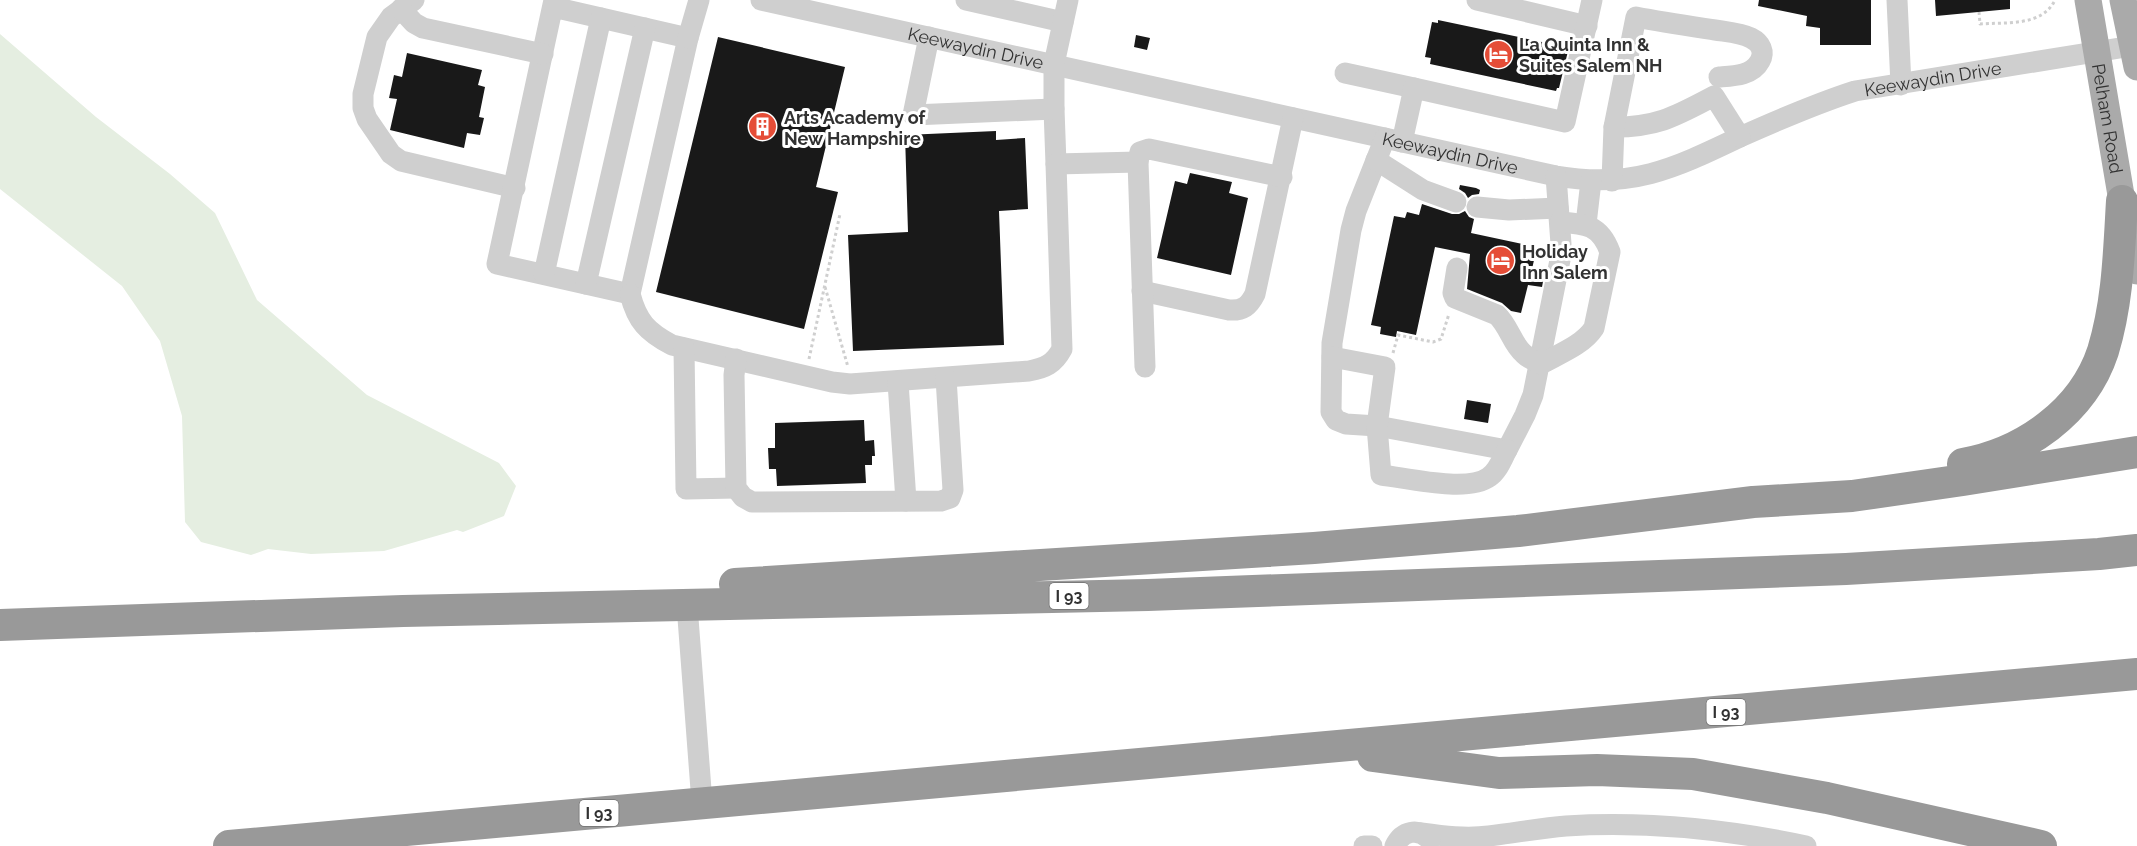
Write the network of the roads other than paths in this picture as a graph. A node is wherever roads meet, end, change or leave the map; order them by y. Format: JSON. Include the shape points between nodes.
{"nodes":[{"id":1,"x":699,"y":0,"type":"edge"},
{"id":2,"x":761,"y":0,"type":"edge"},
{"id":3,"x":966,"y":0,"type":"edge"},
{"id":4,"x":1068,"y":0,"type":"edge"},
{"id":5,"x":1477,"y":0,"type":"edge"},
{"id":6,"x":1592,"y":0,"type":"edge"},
{"id":7,"x":1897,"y":0,"type":"edge"},
{"id":8,"x":2088,"y":0,"type":"edge"},
{"id":9,"x":2123,"y":0,"type":"edge"},
{"id":10,"x":553,"y":3,"type":"edge"},
{"id":11,"x":407,"y":5,"type":"edge"},
{"id":12,"x":601,"y":18,"type":"junction"},
{"id":13,"x":1063,"y":22,"type":"junction"},
{"id":14,"x":1587,"y":26,"type":"junction"},
{"id":15,"x":645,"y":28,"type":"junction"},
{"id":16,"x":929,"y":37,"type":"junction"},
{"id":17,"x":688,"y":38,"type":"junction"},
{"id":18,"x":2096,"y":52,"type":"junction"},
{"id":19,"x":543,"y":54,"type":"junction"},
{"id":20,"x":2135,"y":57,"type":"edge"},
{"id":21,"x":1054,"y":64,"type":"junction"},
{"id":22,"x":1344,"y":73,"type":"dead end"},
{"id":23,"x":1719,"y":77,"type":"dead end"},
{"id":24,"x":1901,"y":85,"type":"junction"},
{"id":25,"x":1414,"y":88,"type":"junction"},
{"id":26,"x":1054,"y":109,"type":"junction"},
{"id":27,"x":1293,"y":118,"type":"junction"},
{"id":28,"x":1614,"y":127,"type":"junction"},
{"id":29,"x":1740,"y":137,"type":"junction"},
{"id":30,"x":1393,"y":140,"type":"junction"},
{"id":31,"x":1376,"y":160,"type":"junction"},
{"id":32,"x":1138,"y":162,"type":"junction"},
{"id":33,"x":1056,"y":164,"type":"junction"},
{"id":34,"x":1556,"y":176,"type":"junction"},
{"id":35,"x":1282,"y":177,"type":"junction"},
{"id":36,"x":1612,"y":180,"type":"junction"},
{"id":37,"x":1591,"y":181,"type":"junction"},
{"id":38,"x":514,"y":188,"type":"junction"},
{"id":39,"x":2122,"y":201,"type":"junction"},
{"id":40,"x":1456,"y":202,"type":"dead end"},
{"id":41,"x":1476,"y":207,"type":"dead end"},
{"id":42,"x":1559,"y":215,"type":"junction"},
{"id":43,"x":1586,"y":224,"type":"junction"},
{"id":44,"x":1457,"y":268,"type":"dead end"},
{"id":45,"x":2137,"y":271,"type":"edge"},
{"id":46,"x":544,"y":274,"type":"junction"},
{"id":47,"x":586,"y":284,"type":"junction"},
{"id":48,"x":1142,"y":291,"type":"junction"},
{"id":49,"x":630,"y":294,"type":"junction"},
{"id":50,"x":684,"y":348,"type":"junction"},
{"id":51,"x":1332,"y":357,"type":"junction"},
{"id":52,"x":736,"y":359,"type":"junction"},
{"id":53,"x":1540,"y":364,"type":"junction"},
{"id":54,"x":1145,"y":367,"type":"dead end"},
{"id":55,"x":946,"y":378,"type":"junction"},
{"id":56,"x":898,"y":382,"type":"junction"},
{"id":57,"x":1377,"y":426,"type":"junction"},
{"id":58,"x":1507,"y":450,"type":"junction"},
{"id":59,"x":2137,"y":452,"type":"edge"},
{"id":60,"x":736,"y":488,"type":"junction"},
{"id":61,"x":906,"y":501,"type":"junction"},
{"id":62,"x":1753,"y":502,"type":"junction"},
{"id":63,"x":2137,"y":550,"type":"edge"},
{"id":64,"x":687,"y":605,"type":"junction"},
{"id":65,"x":403,"y":611,"type":"junction"},
{"id":66,"x":0,"y":625,"type":"edge"},
{"id":67,"x":2137,"y":674,"type":"edge"},
{"id":68,"x":1315,"y":749,"type":"junction"},
{"id":69,"x":702,"y":803,"type":"junction"},
{"id":70,"x":1427,"y":839,"type":"edge"},
{"id":71,"x":1479,"y":841,"type":"edge"},
{"id":72,"x":229,"y":846,"type":"edge"},
{"id":73,"x":1364,"y":846,"type":"edge"},
{"id":74,"x":1372,"y":846,"type":"edge"},
{"id":75,"x":1395,"y":846,"type":"edge"},
{"id":76,"x":1806,"y":846,"type":"edge"},
{"id":77,"x":2041,"y":846,"type":"edge"}],
"edges":[{"from":1,"to":17,"type":"street"},
{"from":2,"to":16,"type":"street","name":"Keewaydin Drive"},
{"from":3,"to":13,"type":"street"},
{"from":4,"to":13,"type":"street"},
{"from":5,"to":14,"type":"street"},
{"from":6,"to":14,"type":"street"},
{"from":7,"to":24,"type":"street"},
{"from":8,"to":18,"type":"main road","name":"Pelham Road"},
{"from":9,"to":20,"type":"main road"},
{"from":10,"to":12,"type":"street"},
{"from":10,"to":19,"type":"street"},
{"from":11,"to":19,"type":"street","via":[[414,23],[423,28]]},
{"from":11,"to":38,"type":"street","via":[[377,37],[363,94],[367,119],[391,154],[401,161]]},
{"from":12,"to":15,"type":"street"},
{"from":12,"to":46,"type":"street"},
{"from":13,"to":21,"type":"street"},
{"from":14,"to":25,"type":"street","via":[[1565,122]]},
{"from":15,"to":17,"type":"street"},
{"from":15,"to":47,"type":"street"},
{"from":16,"to":21,"type":"street","name":"Keewaydin Drive"},
{"from":16,"to":26,"type":"street","via":[[913,115]]},
{"from":17,"to":49,"type":"street"},
{"from":18,"to":20,"type":"street","name":"Keewaydin Drive"},
{"from":18,"to":24,"type":"street","name":"Keewaydin Drive"},
{"from":18,"to":39,"type":"main road","name":"Pelham Road"},
{"from":19,"to":38,"type":"street"},
{"from":21,"to":26,"type":"street"},
{"from":21,"to":27,"type":"street","name":"Keewaydin Drive"},
{"from":22,"to":25,"type":"street"},
{"from":23,"to":28,"type":"street","via":[[1749,72],[1757,66],[1763,52],[1760,45],[1750,38],[1636,17]]},
{"from":24,"to":29,"type":"street","name":"Keewaydin Drive","via":[[1855,91]]},
{"from":25,"to":30,"type":"street"},
{"from":26,"to":33,"type":"street"},
{"from":27,"to":30,"type":"street","name":"Keewaydin Drive"},
{"from":27,"to":35,"type":"street"},
{"from":28,"to":29,"type":"street","via":[[1653,125],[1714,96]]},
{"from":28,"to":36,"type":"street"},
{"from":29,"to":36,"type":"street","name":"Keewaydin Drive","via":[[1673,168]]},
{"from":30,"to":31,"type":"street"},
{"from":30,"to":34,"type":"street","name":"Keewaydin Drive"},
{"from":31,"to":40,"type":"street","via":[[1423,189]]},
{"from":31,"to":51,"type":"street","via":[[1351,230]]},
{"from":32,"to":33,"type":"street"},
{"from":32,"to":35,"type":"street","via":[[1140,152],[1149,149]]},
{"from":32,"to":48,"type":"street"},
{"from":33,"to":55,"type":"street","via":[[1062,349],[1045,368]]},
{"from":34,"to":37,"type":"street","name":"Keewaydin Drive"},
{"from":34,"to":42,"type":"street"},
{"from":35,"to":48,"type":"street","via":[[1255,294],[1245,308],[1229,310]]},
{"from":36,"to":37,"type":"street","name":"Keewaydin Drive"},
{"from":37,"to":43,"type":"street"},
{"from":38,"to":46,"type":"street","via":[[498,264]]},
{"from":39,"to":45,"type":"main road","name":"Pelham Road"},
{"from":39,"to":62,"type":"highway","via":[[2116,292],[2102,353],[2080,394],[2042,431],[1977,461],[1849,481]]},
{"from":41,"to":42,"type":"street"},
{"from":42,"to":43,"type":"street"},
{"from":42,"to":53,"type":"street","via":[[1560,260]]},
{"from":43,"to":53,"type":"street","via":[[1606,242],[1610,252],[1594,327],[1580,342]]},
{"from":44,"to":53,"type":"street","via":[[1455,298],[1497,315],[1518,349]]},
{"from":46,"to":47,"type":"street"},
{"from":47,"to":49,"type":"street"},
{"from":48,"to":54,"type":"street"},
{"from":49,"to":50,"type":"street","via":[[638,318],[647,328]]},
{"from":50,"to":52,"type":"street"},
{"from":50,"to":60,"type":"street","via":[[686,489]]},
{"from":51,"to":57,"type":"street","via":[[1332,412],[1336,420]]},
{"from":51,"to":57,"type":"street","via":[[1384,367]]},
{"from":52,"to":56,"type":"street","via":[[832,382]]},
{"from":52,"to":60,"type":"street"},
{"from":53,"to":58,"type":"street","via":[[1525,416]]},
{"from":55,"to":56,"type":"street"},
{"from":55,"to":61,"type":"street","via":[[953,490],[950,498],[940,501]]},
{"from":56,"to":61,"type":"street"},
{"from":57,"to":58,"type":"street"},
{"from":57,"to":58,"type":"street","via":[[1381,475],[1460,485],[1479,482],[1495,473]]},
{"from":59,"to":62,"type":"highway","via":[[1852,496]]},
{"from":60,"to":61,"type":"street","via":[[752,502]]},
{"from":62,"to":65,"type":"highway","via":[[1518,531],[1326,548],[757,582]]},
{"from":63,"to":64,"type":"highway","number":"I 93","via":[[1846,569],[1148,595]]},
{"from":64,"to":65,"type":"highway","number":"I 93"},
{"from":64,"to":69,"type":"street"},
{"from":65,"to":66,"type":"highway","number":"I 93"},
{"from":67,"to":68,"type":"highway","number":"I 93"},
{"from":68,"to":69,"type":"highway","number":"I 93"},
{"from":68,"to":77,"type":"highway","via":[[1499,773],[1597,770],[1694,774],[1827,798]]},
{"from":69,"to":72,"type":"highway","number":"I 93"},
{"from":70,"to":71,"type":"street"},
{"from":70,"to":75,"type":"street","via":[[1408,833]]},
{"from":71,"to":76,"type":"street","via":[[1564,826],[1640,824],[1736,832]]},
{"from":73,"to":74,"type":"street"}]}
